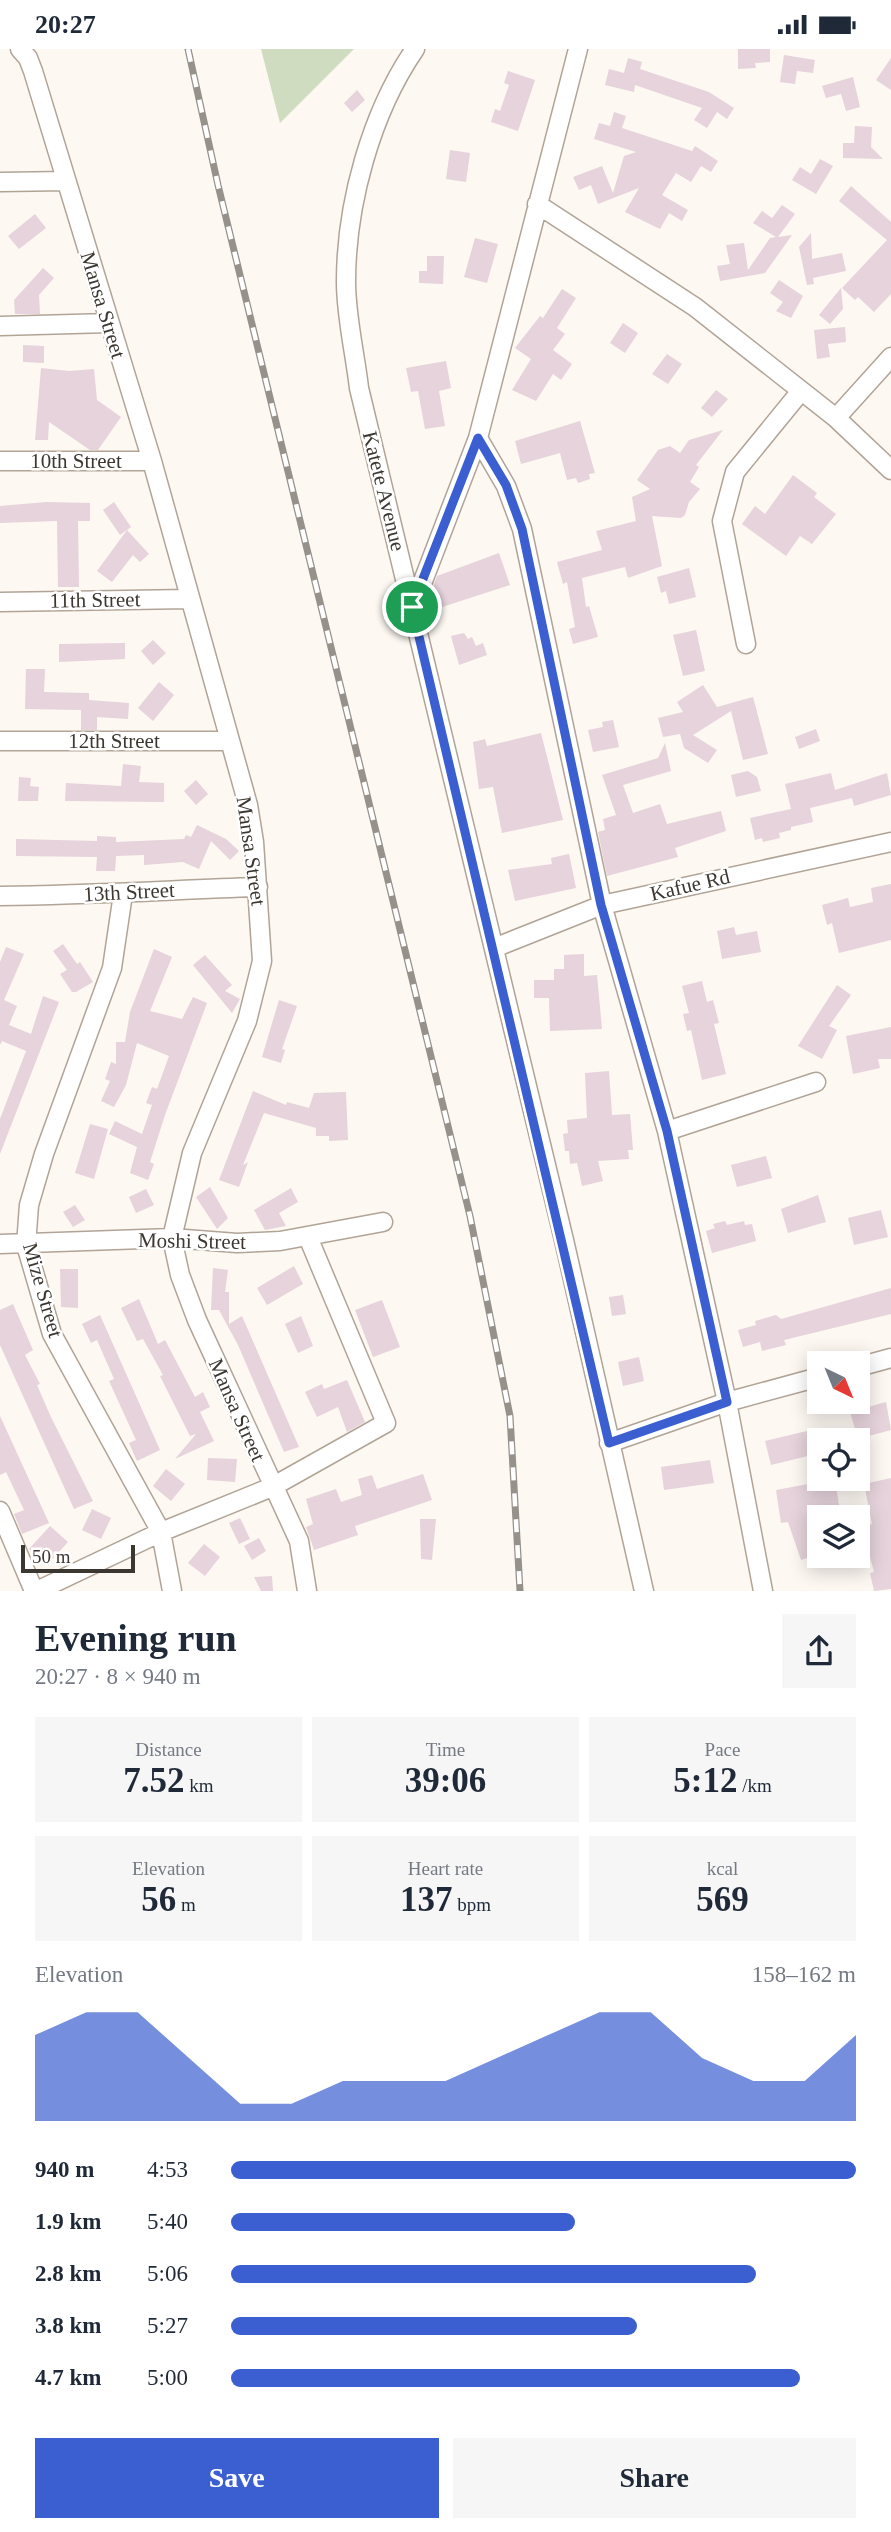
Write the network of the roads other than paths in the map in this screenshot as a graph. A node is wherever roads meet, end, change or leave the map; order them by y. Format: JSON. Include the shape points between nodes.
{"nodes":[{"id":1,"x":415,"y":49,"type":"edge"},
{"id":2,"x":578,"y":49,"type":"edge"},
{"id":3,"x":24,"y":53,"type":"edge"},
{"id":4,"x":66,"y":181,"type":"junction"},
{"id":5,"x":0,"y":182,"type":"edge"},
{"id":6,"x":537,"y":204,"type":"junction"},
{"id":7,"x":110,"y":323,"type":"junction"},
{"id":8,"x":0,"y":326,"type":"edge"},
{"id":9,"x":891,"y":357,"type":"edge"},
{"id":10,"x":801,"y":391,"type":"junction"},
{"id":11,"x":836,"y":418,"type":"junction"},
{"id":12,"x":478,"y":438,"type":"junction"},
{"id":13,"x":0,"y":461,"type":"edge"},
{"id":14,"x":152,"y":461,"type":"junction"},
{"id":15,"x":891,"y":470,"type":"edge"},
{"id":16,"x":189,"y":599,"type":"junction"},
{"id":17,"x":0,"y":602,"type":"edge"},
{"id":18,"x":412,"y":607,"type":"junction"},
{"id":19,"x":746,"y":644,"type":"dead end"},
{"id":20,"x":0,"y":741,"type":"edge"},
{"id":21,"x":229,"y":741,"type":"junction"},
{"id":22,"x":891,"y":842,"type":"edge"},
{"id":23,"x":258,"y":887,"type":"junction"},
{"id":24,"x":123,"y":894,"type":"junction"},
{"id":25,"x":0,"y":896,"type":"edge"},
{"id":26,"x":601,"y":905,"type":"junction"},
{"id":27,"x":494,"y":948,"type":"junction"},
{"id":28,"x":816,"y":1082,"type":"dead end"},
{"id":29,"x":667,"y":1131,"type":"junction"},
{"id":30,"x":383,"y":1223,"type":"dead end"},
{"id":31,"x":308,"y":1237,"type":"junction"},
{"id":32,"x":172,"y":1238,"type":"junction"},
{"id":33,"x":0,"y":1244,"type":"edge"},
{"id":34,"x":26,"y":1245,"type":"junction"},
{"id":35,"x":891,"y":1358,"type":"edge"},
{"id":36,"x":870,"y":1364,"type":"edge"},
{"id":37,"x":807,"y":1380,"type":"edge"},
{"id":38,"x":727,"y":1402,"type":"junction"},
{"id":39,"x":609,"y":1443,"type":"junction"},
{"id":40,"x":272,"y":1487,"type":"junction"},
{"id":41,"x":0,"y":1511,"type":"edge"},
{"id":42,"x":161,"y":1532,"type":"junction"},
{"id":43,"x":36,"y":1591,"type":"edge"},
{"id":44,"x":172,"y":1591,"type":"edge"},
{"id":45,"x":307,"y":1591,"type":"edge"},
{"id":46,"x":644,"y":1591,"type":"edge"},
{"id":47,"x":763,"y":1591,"type":"edge"}],
"edges":[{"from":1,"to":18,"type":"street","name":"Katete Avenue","via":[[377,119],[359,174],[346,282],[359,388]]},
{"from":2,"to":6,"type":"street"},
{"from":3,"to":4,"type":"street","name":"Mansa Street"},
{"from":4,"to":5,"type":"street"},
{"from":4,"to":7,"type":"street","name":"Mansa Street"},
{"from":6,"to":10,"type":"street","via":[[695,307]]},
{"from":6,"to":12,"type":"street"},
{"from":7,"to":8,"type":"street"},
{"from":7,"to":14,"type":"street","name":"Mansa Street"},
{"from":9,"to":11,"type":"street"},
{"from":10,"to":11,"type":"street"},
{"from":10,"to":19,"type":"street","via":[[735,472],[722,521]]},
{"from":11,"to":15,"type":"street"},
{"from":12,"to":18,"type":"street"},
{"from":12,"to":26,"type":"street","via":[[506,485],[522,529]]},
{"from":13,"to":14,"type":"street","name":"10th Street"},
{"from":14,"to":16,"type":"street","name":"Mansa Street"},
{"from":16,"to":17,"type":"street","name":"11th Street"},
{"from":16,"to":21,"type":"street","name":"Mansa Street"},
{"from":18,"to":27,"type":"street","name":"Katete Avenue"},
{"from":20,"to":21,"type":"street","name":"12th Street"},
{"from":21,"to":23,"type":"street","name":"Mansa Street","via":[[248,805]]},
{"from":22,"to":26,"type":"street","name":"Kafue Rd"},
{"from":23,"to":24,"type":"street","name":"13th Street"},
{"from":23,"to":32,"type":"street","name":"Mansa Street","via":[[262,961],[247,1021],[192,1153]]},
{"from":24,"to":25,"type":"street","name":"13th Street"},
{"from":24,"to":34,"type":"street","name":"Mize Street","via":[[112,968],[44,1154],[29,1205]]},
{"from":26,"to":27,"type":"street","name":"Kafue Rd"},
{"from":26,"to":29,"type":"street"},
{"from":27,"to":39,"type":"street","name":"Katete Avenue"},
{"from":28,"to":29,"type":"street"},
{"from":29,"to":38,"type":"street"},
{"from":30,"to":31,"type":"street","name":"Moshi Street"},
{"from":31,"to":32,"type":"street","name":"Moshi Street","via":[[237,1243]]},
{"from":31,"to":40,"type":"street","via":[[386,1423]]},
{"from":32,"to":34,"type":"street","name":"Moshi Street"},
{"from":32,"to":40,"type":"street","name":"Mansa Street","via":[[197,1320]]},
{"from":33,"to":34,"type":"street","name":"Moshi Street"},
{"from":34,"to":42,"type":"street","name":"Mize Street","via":[[52,1334]]},
{"from":35,"to":36,"type":"street"},
{"from":37,"to":38,"type":"street"},
{"from":38,"to":39,"type":"street"},
{"from":38,"to":47,"type":"street"},
{"from":39,"to":46,"type":"street","name":"Katete Avenue"},
{"from":40,"to":42,"type":"street"},
{"from":40,"to":45,"type":"street","name":"Mansa Street","via":[[299,1541]]},
{"from":41,"to":43,"type":"street"},
{"from":42,"to":43,"type":"street"},
{"from":42,"to":44,"type":"street","name":"Mize Street"}]}
